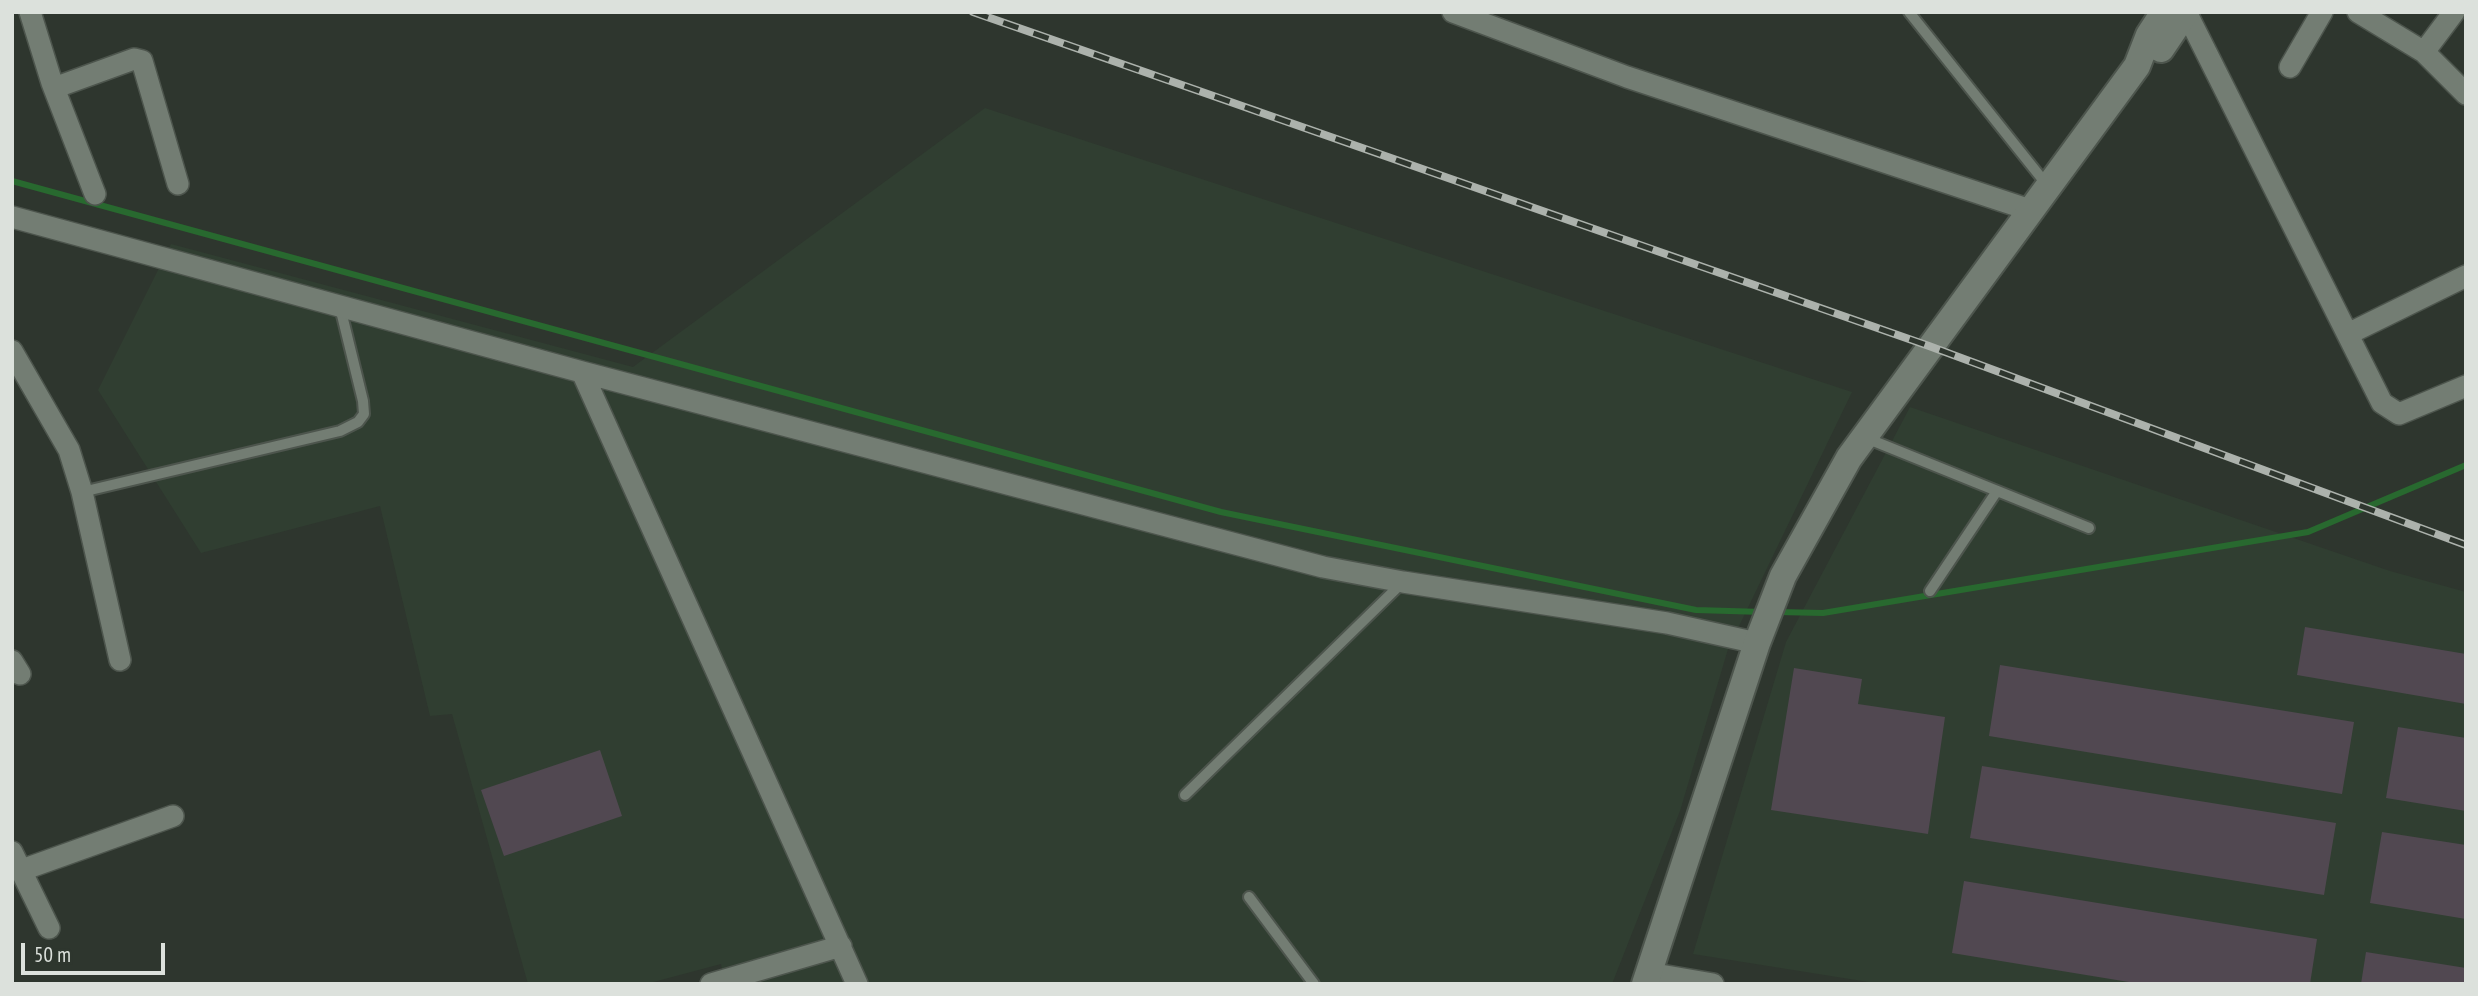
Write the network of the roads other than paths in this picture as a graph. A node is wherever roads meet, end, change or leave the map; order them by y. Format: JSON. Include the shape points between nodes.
{"nodes":[{"id":1,"x":30,"y":12,"type":"edge"},
{"id":2,"x":1453,"y":12,"type":"edge"},
{"id":3,"x":1909,"y":12,"type":"edge"},
{"id":4,"x":2164,"y":12,"type":"edge"},
{"id":5,"x":2186,"y":12,"type":"edge"},
{"id":6,"x":2322,"y":12,"type":"edge"},
{"id":7,"x":2358,"y":12,"type":"edge"},
{"id":8,"x":2454,"y":12,"type":"edge"},
{"id":9,"x":1492,"y":19,"type":"edge"},
{"id":10,"x":2424,"y":52,"type":"junction"},
{"id":11,"x":2137,"y":66,"type":"junction"},
{"id":12,"x":2290,"y":67,"type":"dead end"},
{"id":13,"x":54,"y":88,"type":"junction"},
{"id":14,"x":2466,"y":94,"type":"edge"},
{"id":15,"x":178,"y":184,"type":"dead end"},
{"id":16,"x":2049,"y":188,"type":"junction"},
{"id":17,"x":95,"y":194,"type":"dead end"},
{"id":18,"x":2030,"y":211,"type":"junction"},
{"id":19,"x":12,"y":217,"type":"edge"},
{"id":20,"x":2466,"y":276,"type":"edge"},
{"id":21,"x":340,"y":307,"type":"junction"},
{"id":22,"x":2348,"y":334,"type":"junction"},
{"id":23,"x":12,"y":351,"type":"edge"},
{"id":24,"x":582,"y":372,"type":"junction"},
{"id":25,"x":2466,"y":386,"type":"edge"},
{"id":26,"x":1864,"y":437,"type":"junction"},
{"id":27,"x":1997,"y":491,"type":"junction"},
{"id":28,"x":82,"y":492,"type":"junction"},
{"id":29,"x":2089,"y":528,"type":"dead end"},
{"id":30,"x":1403,"y":582,"type":"junction"},
{"id":31,"x":1930,"y":591,"type":"dead end"},
{"id":32,"x":1759,"y":638,"type":"junction"},
{"id":33,"x":120,"y":660,"type":"dead end"},
{"id":34,"x":1185,"y":795,"type":"dead end"},
{"id":35,"x":173,"y":816,"type":"dead end"},
{"id":36,"x":17,"y":861,"type":"edge"},
{"id":37,"x":1249,"y":897,"type":"dead end"},
{"id":38,"x":49,"y":928,"type":"dead end"},
{"id":39,"x":841,"y":946,"type":"junction"},
{"id":40,"x":1647,"y":978,"type":"edge"},
{"id":41,"x":711,"y":984,"type":"edge"},
{"id":42,"x":857,"y":984,"type":"edge"},
{"id":43,"x":1314,"y":984,"type":"edge"},
{"id":44,"x":1713,"y":984,"type":"edge"}],
"edges":[{"from":1,"to":13,"type":"street"},
{"from":2,"to":9,"type":"street"},
{"from":3,"to":16,"type":"lane"},
{"from":4,"to":11,"type":"street"},
{"from":5,"to":11,"type":"street","via":[[2159,51]]},
{"from":5,"to":22,"type":"street"},
{"from":6,"to":12,"type":"street"},
{"from":7,"to":10,"type":"street"},
{"from":8,"to":10,"type":"street"},
{"from":9,"to":18,"type":"street","via":[[1714,107]]},
{"from":10,"to":14,"type":"street"},
{"from":11,"to":16,"type":"street"},
{"from":13,"to":15,"type":"street","via":[[134,59],[142,61]]},
{"from":13,"to":17,"type":"street"},
{"from":16,"to":18,"type":"street"},
{"from":18,"to":26,"type":"street"},
{"from":19,"to":21,"type":"street"},
{"from":20,"to":22,"type":"street"},
{"from":21,"to":24,"type":"street"},
{"from":21,"to":28,"type":"lane","via":[[363,401],[364,414],[358,422],[340,431]]},
{"from":22,"to":25,"type":"street","via":[[2388,409],[2399,414]]},
{"from":23,"to":28,"type":"street","via":[[60,431]]},
{"from":24,"to":30,"type":"street","via":[[1259,552]]},
{"from":24,"to":39,"type":"street"},
{"from":26,"to":27,"type":"lane"},
{"from":26,"to":32,"type":"street","via":[[1783,576]]},
{"from":27,"to":29,"type":"lane"},
{"from":27,"to":31,"type":"lane"},
{"from":28,"to":33,"type":"street"},
{"from":30,"to":32,"type":"street"},
{"from":30,"to":34,"type":"lane"},
{"from":32,"to":40,"type":"street"},
{"from":35,"to":36,"type":"street"},
{"from":36,"to":38,"type":"street"},
{"from":37,"to":43,"type":"lane"},
{"from":39,"to":41,"type":"street"},
{"from":39,"to":42,"type":"street"},
{"from":40,"to":44,"type":"street"}]}
